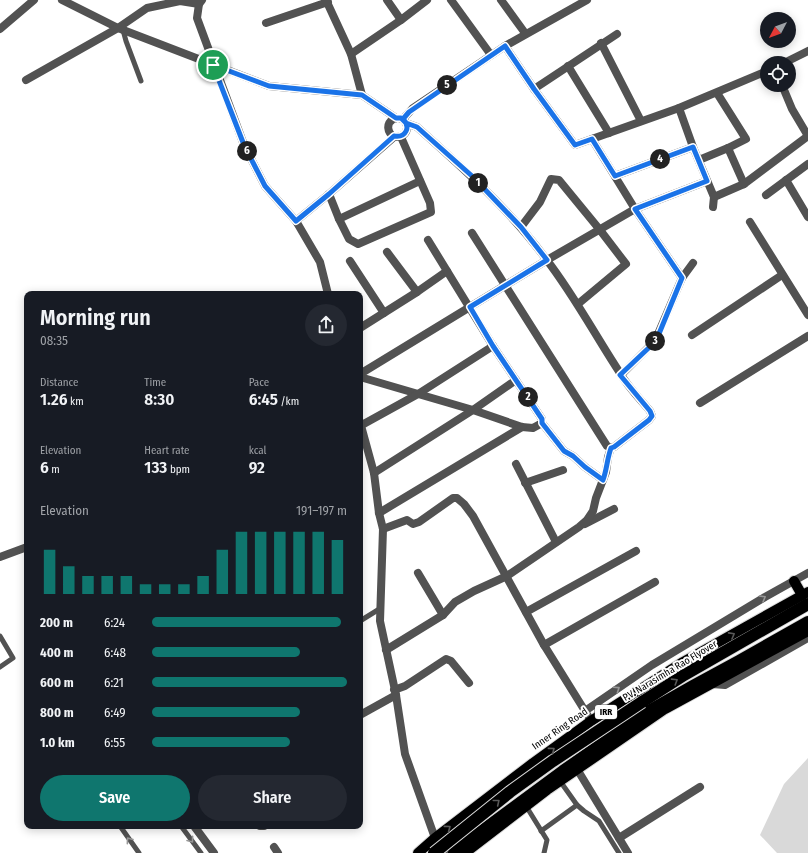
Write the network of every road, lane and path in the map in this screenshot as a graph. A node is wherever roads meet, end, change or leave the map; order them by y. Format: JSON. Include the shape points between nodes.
{"nodes":[{"id":1,"x":34,"y":0,"type":"edge"},
{"id":2,"x":62,"y":0,"type":"edge"},
{"id":3,"x":387,"y":0,"type":"edge"},
{"id":4,"x":427,"y":0,"type":"edge"},
{"id":5,"x":451,"y":0,"type":"edge"},
{"id":6,"x":503,"y":0,"type":"edge"},
{"id":7,"x":587,"y":0,"type":"edge"},
{"id":8,"x":180,"y":1,"type":"edge"},
{"id":9,"x":327,"y":1,"type":"edge"},
{"id":10,"x":200,"y":2,"type":"edge"},
{"id":11,"x":74,"y":4,"type":"edge"},
{"id":12,"x":401,"y":20,"type":"junction"},
{"id":13,"x":266,"y":23,"type":"dead end"},
{"id":14,"x":0,"y":29,"type":"edge"},
{"id":15,"x":121,"y":29,"type":"junction"},
{"id":16,"x":525,"y":33,"type":"junction"},
{"id":17,"x":617,"y":34,"type":"dead end"},
{"id":18,"x":601,"y":43,"type":"junction"},
{"id":19,"x":505,"y":46,"type":"junction"},
{"id":20,"x":808,"y":51,"type":"edge"},
{"id":21,"x":351,"y":54,"type":"junction"},
{"id":22,"x":491,"y":55,"type":"junction"},
{"id":23,"x":796,"y":57,"type":"edge"},
{"id":24,"x":213,"y":65,"type":"junction"},
{"id":25,"x":568,"y":66,"type":"junction"},
{"id":26,"x":760,"y":74,"type":"edge"},
{"id":27,"x":26,"y":80,"type":"dead end"},
{"id":28,"x":142,"y":81,"type":"dead end"},
{"id":29,"x":534,"y":89,"type":"junction"},
{"id":30,"x":717,"y":92,"type":"junction"},
{"id":31,"x":785,"y":92,"type":"edge"},
{"id":32,"x":362,"y":95,"type":"junction"},
{"id":33,"x":679,"y":108,"type":"junction"},
{"id":34,"x":402,"y":120,"type":"junction"},
{"id":35,"x":641,"y":121,"type":"junction"},
{"id":36,"x":609,"y":133,"type":"junction"},
{"id":37,"x":808,"y":136,"type":"edge"},
{"id":38,"x":397,"y":137,"type":"junction"},
{"id":39,"x":592,"y":139,"type":"junction"},
{"id":40,"x":693,"y":147,"type":"junction"},
{"id":41,"x":728,"y":148,"type":"junction"},
{"id":42,"x":699,"y":160,"type":"junction"},
{"id":43,"x":808,"y":164,"type":"edge"},
{"id":44,"x":615,"y":176,"type":"junction"},
{"id":45,"x":786,"y":180,"type":"junction"},
{"id":46,"x":420,"y":181,"type":"junction"},
{"id":47,"x":707,"y":181,"type":"junction"},
{"id":48,"x":744,"y":184,"type":"junction"},
{"id":49,"x":329,"y":194,"type":"junction"},
{"id":50,"x":766,"y":195,"type":"dead end"},
{"id":51,"x":714,"y":197,"type":"junction"},
{"id":52,"x":713,"y":207,"type":"dead end"},
{"id":53,"x":635,"y":209,"type":"junction"},
{"id":54,"x":808,"y":217,"type":"edge"},
{"id":55,"x":339,"y":219,"type":"junction"},
{"id":56,"x":296,"y":221,"type":"junction"},
{"id":57,"x":750,"y":222,"type":"dead end"},
{"id":58,"x":521,"y":227,"type":"junction"},
{"id":59,"x":600,"y":230,"type":"junction"},
{"id":60,"x":472,"y":233,"type":"dead end"},
{"id":61,"x":428,"y":240,"type":"dead end"},
{"id":62,"x":387,"y":252,"type":"dead end"},
{"id":63,"x":547,"y":260,"type":"junction"},
{"id":64,"x":350,"y":261,"type":"dead end"},
{"id":65,"x":693,"y":263,"type":"dead end"},
{"id":66,"x":447,"y":271,"type":"junction"},
{"id":67,"x":782,"y":275,"type":"junction"},
{"id":68,"x":682,"y":278,"type":"junction"},
{"id":69,"x":505,"y":286,"type":"junction"},
{"id":70,"x":327,"y":291,"type":"edge"},
{"id":71,"x":417,"y":292,"type":"junction"},
{"id":72,"x":578,"y":304,"type":"junction"},
{"id":73,"x":470,"y":307,"type":"junction"},
{"id":74,"x":384,"y":313,"type":"junction"},
{"id":75,"x":808,"y":315,"type":"edge"},
{"id":76,"x":363,"y":326,"type":"edge"},
{"id":77,"x":692,"y":335,"type":"dead end"},
{"id":78,"x":808,"y":336,"type":"edge"},
{"id":79,"x":493,"y":346,"type":"junction"},
{"id":80,"x":363,"y":372,"type":"edge"},
{"id":81,"x":620,"y":375,"type":"junction"},
{"id":82,"x":363,"y":379,"type":"edge"},
{"id":83,"x":516,"y":380,"type":"junction"},
{"id":84,"x":418,"y":394,"type":"junction"},
{"id":85,"x":700,"y":403,"type":"dead end"},
{"id":86,"x":473,"y":410,"type":"junction"},
{"id":87,"x":363,"y":422,"type":"edge"},
{"id":88,"x":542,"y":423,"type":"junction"},
{"id":89,"x":522,"y":427,"type":"junction"},
{"id":90,"x":363,"y":434,"type":"edge"},
{"id":91,"x":611,"y":448,"type":"junction"},
{"id":92,"x":516,"y":464,"type":"dead end"},
{"id":93,"x":563,"y":470,"type":"dead end"},
{"id":94,"x":374,"y":473,"type":"junction"},
{"id":95,"x":603,"y":480,"type":"junction"},
{"id":96,"x":525,"y":483,"type":"junction"},
{"id":97,"x":614,"y":509,"type":"dead end"},
{"id":98,"x":379,"y":513,"type":"junction"},
{"id":99,"x":579,"y":527,"type":"junction"},
{"id":100,"x":383,"y":529,"type":"junction"},
{"id":101,"x":556,"y":542,"type":"junction"},
{"id":102,"x":24,"y":548,"type":"edge"},
{"id":103,"x":636,"y":551,"type":"dead end"},
{"id":104,"x":0,"y":557,"type":"edge"},
{"id":105,"x":418,"y":573,"type":"dead end"},
{"id":106,"x":808,"y":574,"type":"edge"},
{"id":107,"x":506,"y":576,"type":"junction"},
{"id":108,"x":794,"y":581,"type":"junction"},
{"id":109,"x":656,"y":582,"type":"dead end"},
{"id":110,"x":806,"y":597,"type":"edge"},
{"id":111,"x":381,"y":608,"type":"junction"},
{"id":112,"x":526,"y":612,"type":"junction"},
{"id":113,"x":443,"y":615,"type":"junction"},
{"id":114,"x":363,"y":619,"type":"edge"},
{"id":115,"x":808,"y":622,"type":"edge"},
{"id":116,"x":808,"y":631,"type":"edge"},
{"id":117,"x":0,"y":636,"type":"edge"},
{"id":118,"x":808,"y":638,"type":"edge"},
{"id":119,"x":544,"y":645,"type":"junction"},
{"id":120,"x":386,"y":650,"type":"junction"},
{"id":121,"x":0,"y":667,"type":"edge"},
{"id":122,"x":469,"y":683,"type":"dead end"},
{"id":123,"x":712,"y":684,"type":"junction"},
{"id":124,"x":395,"y":692,"type":"junction"},
{"id":125,"x":585,"y":711,"type":"junction"},
{"id":126,"x":363,"y":713,"type":"edge"},
{"id":127,"x":591,"y":721,"type":"junction"},
{"id":128,"x":577,"y":769,"type":"junction"},
{"id":129,"x":560,"y":781,"type":"junction"},
{"id":130,"x":700,"y":787,"type":"dead end"},
{"id":131,"x":577,"y":805,"type":"junction"},
{"id":132,"x":526,"y":806,"type":"junction"},
{"id":133,"x":122,"y":829,"type":"edge"},
{"id":134,"x":183,"y":829,"type":"edge"},
{"id":135,"x":196,"y":829,"type":"edge"},
{"id":136,"x":541,"y":831,"type":"junction"},
{"id":137,"x":435,"y":838,"type":"junction"},
{"id":138,"x":619,"y":838,"type":"junction"},
{"id":139,"x":470,"y":851,"type":"edge"},
{"id":140,"x":139,"y":853,"type":"edge"},
{"id":141,"x":201,"y":853,"type":"edge"},
{"id":142,"x":214,"y":853,"type":"edge"},
{"id":143,"x":418,"y":853,"type":"edge"},
{"id":144,"x":434,"y":853,"type":"edge"},
{"id":145,"x":446,"y":853,"type":"edge"},
{"id":146,"x":454,"y":853,"type":"edge"},
{"id":147,"x":544,"y":853,"type":"edge"},
{"id":148,"x":619,"y":853,"type":"edge"},
{"id":149,"x":628,"y":853,"type":"edge"}],
"edges":[{"from":1,"to":14,"type":"street"},
{"from":2,"to":11,"type":"street"},
{"from":3,"to":12,"type":"street"},
{"from":4,"to":12,"type":"street"},
{"from":5,"to":22,"type":"street"},
{"from":6,"to":16,"type":"street"},
{"from":7,"to":16,"type":"street"},
{"from":8,"to":10,"type":"street"},
{"from":8,"to":15,"type":"street","via":[[146,8]]},
{"from":9,"to":13,"type":"street"},
{"from":9,"to":21,"type":"street"},
{"from":10,"to":24,"type":"street","via":[[197,18]]},
{"from":11,"to":15,"type":"street"},
{"from":12,"to":21,"type":"street"},
{"from":15,"to":24,"type":"street"},
{"from":15,"to":27,"type":"street"},
{"from":15,"to":28,"type":"lane"},
{"from":16,"to":19,"type":"street"},
{"from":17,"to":18,"type":"street"},
{"from":18,"to":25,"type":"street"},
{"from":18,"to":35,"type":"street"},
{"from":19,"to":22,"type":"street"},
{"from":19,"to":29,"type":"street"},
{"from":20,"to":23,"type":"street"},
{"from":21,"to":32,"type":"street"},
{"from":22,"to":34,"type":"street","via":[[413,108]]},
{"from":24,"to":32,"type":"street","via":[[269,86]]},
{"from":24,"to":56,"type":"street","via":[[244,145],[265,186]]},
{"from":25,"to":29,"type":"street"},
{"from":25,"to":36,"type":"street"},
{"from":26,"to":30,"type":"street"},
{"from":29,"to":39,"type":"street","via":[[575,145]]},
{"from":30,"to":33,"type":"street"},
{"from":30,"to":41,"type":"street","via":[[746,139]]},
{"from":31,"to":37,"type":"street"},
{"from":32,"to":34,"type":"street"},
{"from":33,"to":35,"type":"street"},
{"from":33,"to":40,"type":"street"},
{"from":34,"to":38,"type":"street","via":[[407,126],[406,133]]},
{"from":34,"to":38,"type":"street","via":[[390,121],[388,127],[389,133]]},
{"from":34,"to":58,"type":"street","via":[[417,127],[472,176]]},
{"from":35,"to":36,"type":"street"},
{"from":36,"to":39,"type":"street"},
{"from":37,"to":48,"type":"street"},
{"from":38,"to":46,"type":"street"},
{"from":38,"to":49,"type":"street"},
{"from":39,"to":44,"type":"street"},
{"from":40,"to":42,"type":"street"},
{"from":40,"to":44,"type":"street"},
{"from":41,"to":42,"type":"street"},
{"from":41,"to":48,"type":"street"},
{"from":42,"to":47,"type":"street"},
{"from":43,"to":45,"type":"street"},
{"from":44,"to":53,"type":"street"},
{"from":45,"to":50,"type":"street"},
{"from":45,"to":54,"type":"street"},
{"from":46,"to":55,"type":"street"},
{"from":46,"to":55,"type":"street","via":[[430,203],[431,212],[358,244],[348,239]]},
{"from":47,"to":51,"type":"street"},
{"from":47,"to":53,"type":"street"},
{"from":48,"to":51,"type":"street"},
{"from":49,"to":55,"type":"street"},
{"from":49,"to":56,"type":"street"},
{"from":51,"to":52,"type":"street"},
{"from":53,"to":59,"type":"street"},
{"from":53,"to":68,"type":"street"},
{"from":56,"to":70,"type":"street","via":[[320,262]]},
{"from":57,"to":67,"type":"street"},
{"from":58,"to":59,"type":"street","via":[[540,202],[551,180],[559,180]]},
{"from":58,"to":63,"type":"street"},
{"from":59,"to":63,"type":"street"},
{"from":59,"to":72,"type":"street","via":[[626,264]]},
{"from":60,"to":69,"type":"street"},
{"from":61,"to":66,"type":"street"},
{"from":62,"to":71,"type":"street"},
{"from":63,"to":69,"type":"street"},
{"from":63,"to":72,"type":"street"},
{"from":64,"to":74,"type":"street"},
{"from":65,"to":68,"type":"street"},
{"from":66,"to":71,"type":"street"},
{"from":66,"to":73,"type":"street"},
{"from":67,"to":75,"type":"street"},
{"from":67,"to":77,"type":"street"},
{"from":68,"to":81,"type":"street","via":[[656,341]]},
{"from":69,"to":73,"type":"street"},
{"from":69,"to":91,"type":"street","via":[[607,446]]},
{"from":71,"to":74,"type":"street"},
{"from":72,"to":81,"type":"street"},
{"from":73,"to":79,"type":"street"},
{"from":73,"to":80,"type":"street"},
{"from":74,"to":76,"type":"street"},
{"from":78,"to":85,"type":"street"},
{"from":79,"to":83,"type":"street"},
{"from":79,"to":84,"type":"street"},
{"from":81,"to":91,"type":"street","via":[[652,416]]},
{"from":82,"to":84,"type":"street"},
{"from":83,"to":86,"type":"street"},
{"from":83,"to":88,"type":"street","via":[[542,419]]},
{"from":84,"to":86,"type":"street"},
{"from":84,"to":87,"type":"street"},
{"from":86,"to":89,"type":"street"},
{"from":86,"to":94,"type":"street"},
{"from":88,"to":89,"type":"street","via":[[533,428]]},
{"from":88,"to":95,"type":"street","via":[[564,451]]},
{"from":89,"to":98,"type":"street"},
{"from":90,"to":94,"type":"street"},
{"from":91,"to":95,"type":"street"},
{"from":92,"to":96,"type":"street"},
{"from":93,"to":96,"type":"street"},
{"from":94,"to":98,"type":"street"},
{"from":95,"to":99,"type":"street","via":[[593,511]]},
{"from":96,"to":101,"type":"street"},
{"from":97,"to":99,"type":"street"},
{"from":98,"to":100,"type":"street"},
{"from":99,"to":101,"type":"street"},
{"from":100,"to":107,"type":"street","via":[[407,520],[413,524],[419,522],[453,498],[457,498],[473,516]]},
{"from":100,"to":111,"type":"street"},
{"from":101,"to":107,"type":"street"},
{"from":102,"to":104,"type":"street"},
{"from":103,"to":112,"type":"street"},
{"from":105,"to":113,"type":"street"},
{"from":106,"to":108,"type":"street"},
{"from":107,"to":112,"type":"street"},
{"from":107,"to":113,"type":"street","via":[[455,602]]},
{"from":108,"to":110,"type":"main road"},
{"from":125,"to":108,"type":"street","one_way":true,"via":[[658,661]]},
{"from":109,"to":119,"type":"street"},
{"from":127,"to":110,"type":"main road","name":"Inner Ring Road","number":"IRR","one_way":true,"via":[[683,662]]},
{"from":144,"to":110,"type":"highway","name":"P.V. Narasimha Rao Flyover","one_way":true,"bridge":true,"via":[[510,792],[599,729]]},
{"from":111,"to":114,"type":"lane"},
{"from":111,"to":120,"type":"street","via":[[380,621]]},
{"from":112,"to":119,"type":"street"},
{"from":113,"to":120,"type":"street"},
{"from":115,"to":146,"type":"highway","via":[[650,711],[551,780]]},
{"from":116,"to":123,"type":"main road"},
{"from":117,"to":121,"type":"lane","via":[[13,658]]},
{"from":118,"to":123,"type":"street","via":[[725,685]]},
{"from":119,"to":125,"type":"street"},
{"from":120,"to":124,"type":"street"},
{"from":122,"to":124,"type":"street","via":[[451,661],[446,659]]},
{"from":123,"to":128,"type":"main road","via":[[666,709]]},
{"from":124,"to":126,"type":"street"},
{"from":124,"to":137,"type":"street","via":[[405,754]]},
{"from":125,"to":127,"type":"street"},
{"from":137,"to":127,"type":"main road","name":"Inner Ring Road","number":"IRR","one_way":true},
{"from":128,"to":129,"type":"main road"},
{"from":128,"to":138,"type":"street"},
{"from":129,"to":131,"type":"lane"},
{"from":129,"to":132,"type":"main road"},
{"from":130,"to":138,"type":"street"},
{"from":131,"to":136,"type":"lane"},
{"from":131,"to":148,"type":"lane","via":[[599,821]]},
{"from":132,"to":136,"type":"lane"},
{"from":132,"to":139,"type":"main road"},
{"from":140,"to":133,"type":"lane","one_way":true},
{"from":134,"to":141,"type":"lane","one_way":true},
{"from":135,"to":142,"type":"street"},
{"from":136,"to":147,"type":"lane","via":[[547,840]]},
{"from":137,"to":143,"type":"main road","name":"Inner Ring Road","number":"IRR"},
{"from":137,"to":145,"type":"street"},
{"from":138,"to":149,"type":"street"}]}
